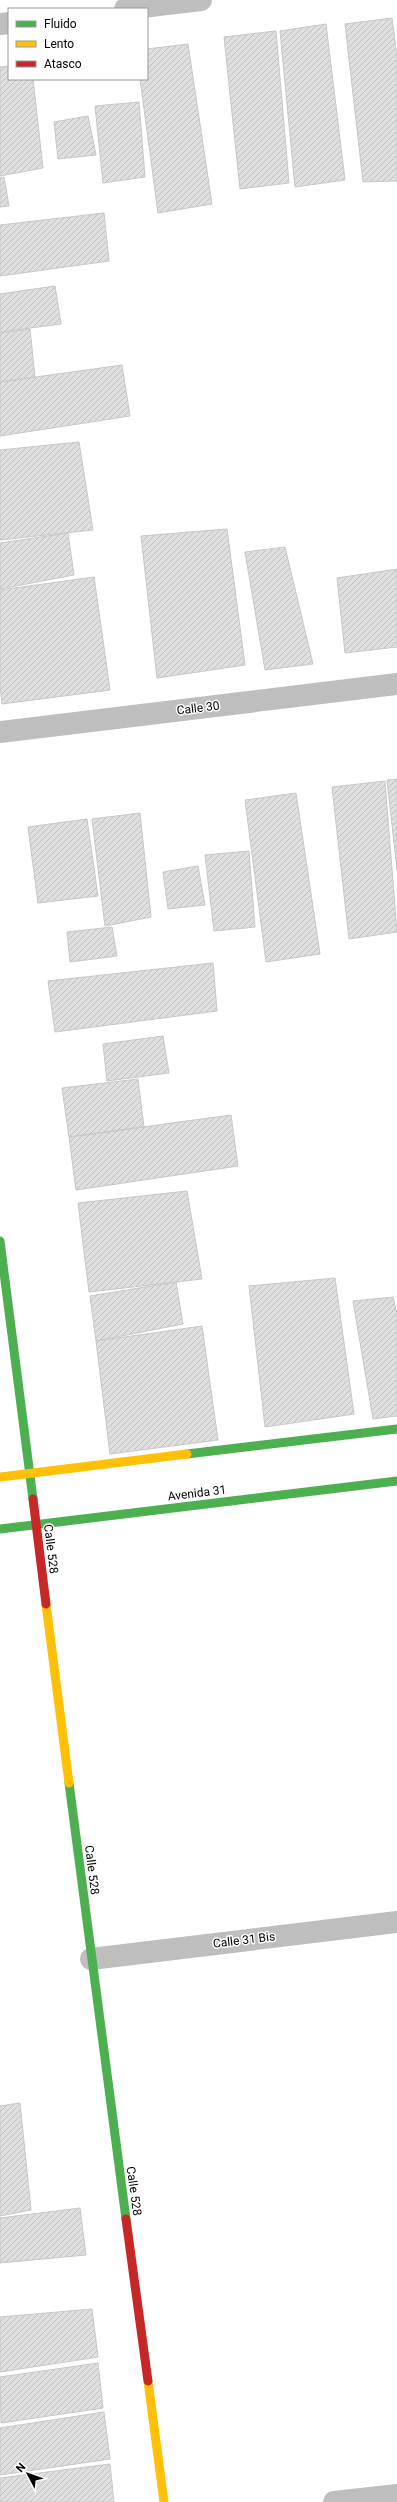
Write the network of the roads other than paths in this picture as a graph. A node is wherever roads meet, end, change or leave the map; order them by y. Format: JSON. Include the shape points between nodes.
{"nodes":[{"id":1,"x":201,"y":0,"type":"edge"},
{"id":2,"x":133,"y":8,"type":"edge"},
{"id":3,"x":397,"y":684,"type":"edge"},
{"id":4,"x":0,"y":732,"type":"edge"},
{"id":5,"x":0,"y":1241,"type":"edge"},
{"id":6,"x":397,"y":1429,"type":"edge"},
{"id":7,"x":29,"y":1473,"type":"junction"},
{"id":8,"x":0,"y":1477,"type":"edge"},
{"id":9,"x":397,"y":1481,"type":"edge"},
{"id":10,"x":36,"y":1524,"type":"junction"},
{"id":11,"x":0,"y":1528,"type":"edge"},
{"id":12,"x":397,"y":1922,"type":"edge"},
{"id":13,"x":90,"y":1959,"type":"junction"},
{"id":14,"x":397,"y":2495,"type":"edge"},
{"id":15,"x":164,"y":2502,"type":"edge"},
{"id":16,"x":334,"y":2502,"type":"edge"}],
"edges":[{"from":1,"to":2,"type":"street"},
{"from":3,"to":4,"type":"street","name":"Calle 30"},
{"from":5,"to":7,"type":"street","name":"Calle 528"},
{"from":6,"to":7,"type":"street"},
{"from":7,"to":8,"type":"street"},
{"from":7,"to":10,"type":"street","name":"Calle 528"},
{"from":9,"to":10,"type":"street","name":"Avenida 31"},
{"from":10,"to":11,"type":"street","name":"Avenida 31"},
{"from":10,"to":13,"type":"street","name":"Calle 528"},
{"from":12,"to":13,"type":"street","name":"Calle 31 Bis"},
{"from":13,"to":15,"type":"street","name":"Calle 528"},
{"from":14,"to":16,"type":"street"}]}
